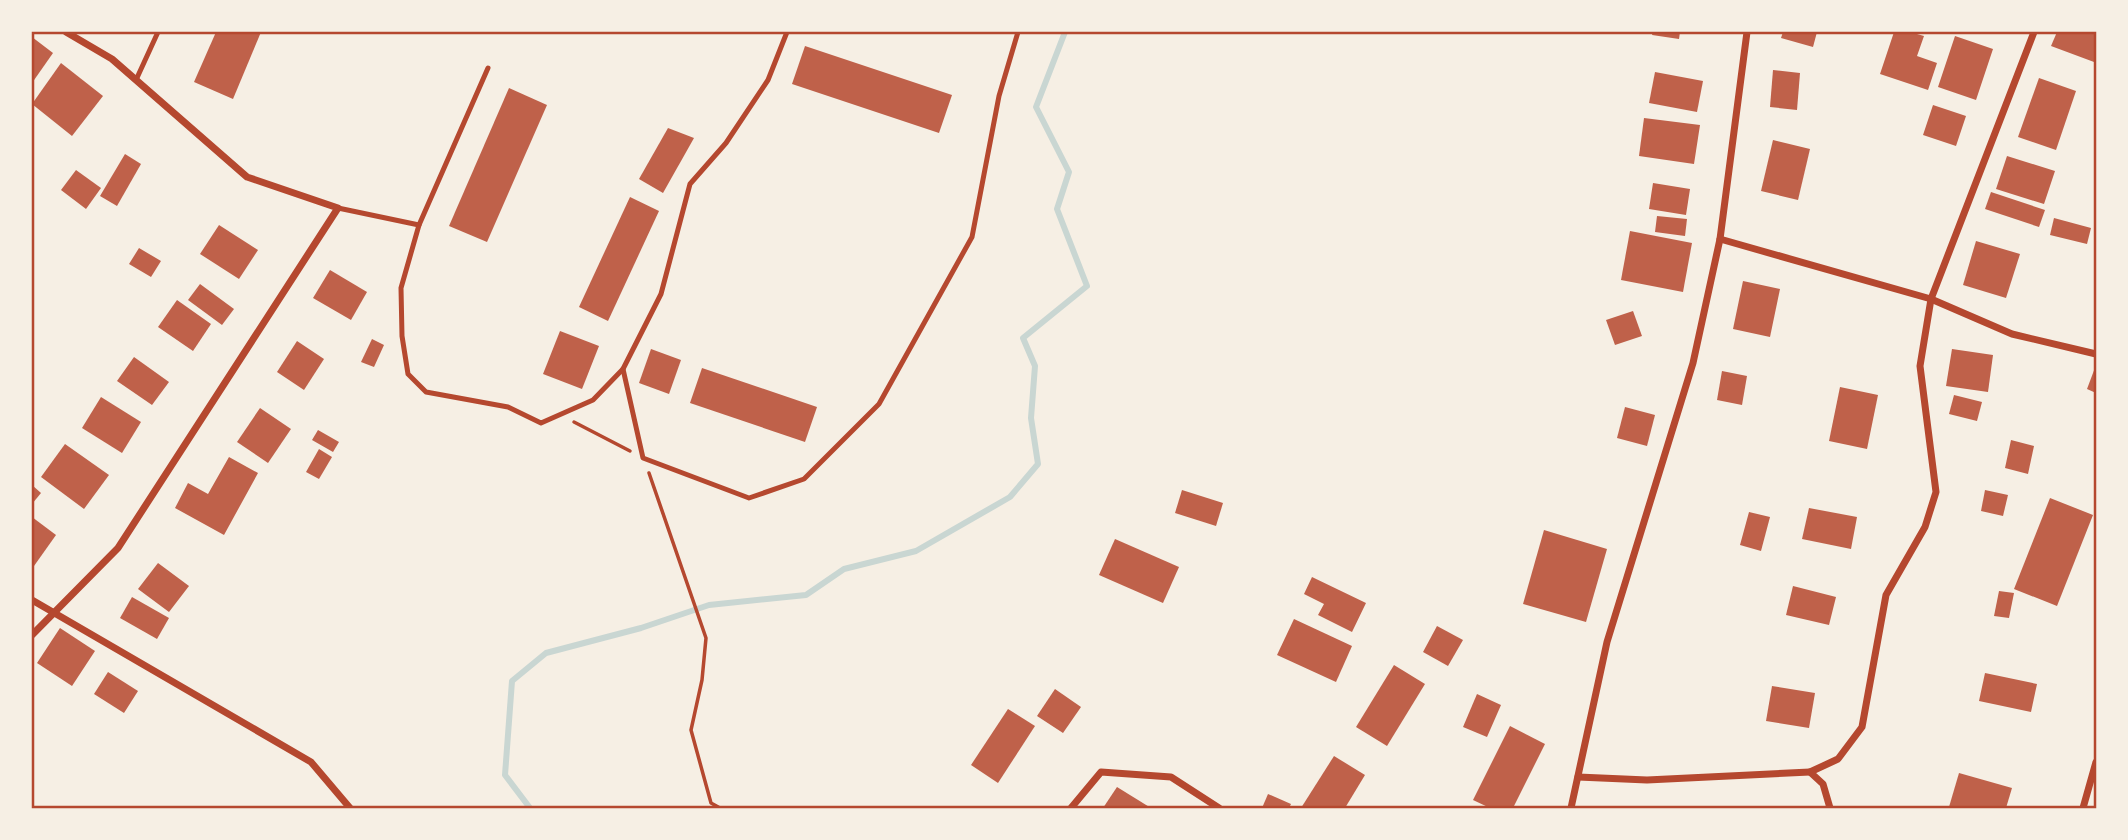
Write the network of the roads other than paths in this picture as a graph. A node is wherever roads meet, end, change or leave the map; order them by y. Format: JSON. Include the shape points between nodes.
{"nodes":[{"id":1,"x":66,"y":32,"type":"edge"},
{"id":2,"x":158,"y":32,"type":"edge"},
{"id":3,"x":787,"y":32,"type":"edge"},
{"id":4,"x":1018,"y":32,"type":"edge"},
{"id":5,"x":1747,"y":32,"type":"edge"},
{"id":6,"x":2034,"y":32,"type":"edge"},
{"id":7,"x":488,"y":68,"type":"dead end"},
{"id":8,"x":136,"y":80,"type":"junction"},
{"id":9,"x":338,"y":208,"type":"junction"},
{"id":10,"x":419,"y":225,"type":"junction"},
{"id":11,"x":1720,"y":239,"type":"junction"},
{"id":12,"x":1931,"y":299,"type":"junction"},
{"id":13,"x":2096,"y":354,"type":"edge"},
{"id":14,"x":622,"y":369,"type":"junction"},
{"id":15,"x":32,"y":600,"type":"edge"},
{"id":16,"x":52,"y":614,"type":"junction"},
{"id":17,"x":32,"y":635,"type":"edge"},
{"id":18,"x":2096,"y":762,"type":"edge"},
{"id":19,"x":1810,"y":772,"type":"junction"},
{"id":20,"x":1578,"y":777,"type":"junction"},
{"id":21,"x":350,"y":808,"type":"edge"},
{"id":22,"x":1071,"y":808,"type":"edge"},
{"id":23,"x":1219,"y":808,"type":"edge"},
{"id":24,"x":1571,"y":808,"type":"edge"},
{"id":25,"x":1830,"y":808,"type":"edge"},
{"id":26,"x":2083,"y":808,"type":"edge"}],
"edges":[{"from":1,"to":8,"type":"street"},
{"from":2,"to":8,"type":"lane"},
{"from":3,"to":14,"type":"lane","via":[[768,80],[726,142],[690,184],[661,294]]},
{"from":4,"to":14,"type":"lane","via":[[999,96],[972,237],[879,404],[804,479],[749,498],[643,458]]},
{"from":5,"to":11,"type":"street"},
{"from":6,"to":12,"type":"street"},
{"from":7,"to":10,"type":"lane"},
{"from":8,"to":9,"type":"street","via":[[247,177]]},
{"from":9,"to":10,"type":"lane"},
{"from":9,"to":16,"type":"street","via":[[118,548]]},
{"from":10,"to":14,"type":"lane","via":[[401,288],[402,336],[408,374],[426,391],[508,407],[541,422],[593,400]]},
{"from":11,"to":12,"type":"street"},
{"from":11,"to":20,"type":"street","via":[[1693,363],[1607,642]]},
{"from":12,"to":13,"type":"street","via":[[2012,334]]},
{"from":12,"to":19,"type":"street","via":[[1920,366],[1936,492],[1925,527],[1886,595],[1862,727],[1838,759]]},
{"from":15,"to":16,"type":"street"},
{"from":16,"to":17,"type":"street"},
{"from":16,"to":21,"type":"street","via":[[311,762]]},
{"from":18,"to":26,"type":"street"},
{"from":19,"to":20,"type":"street","via":[[1647,780]]},
{"from":19,"to":25,"type":"street","via":[[1823,784]]},
{"from":20,"to":24,"type":"street"},
{"from":22,"to":23,"type":"street","via":[[1101,772],[1171,777]]}]}
